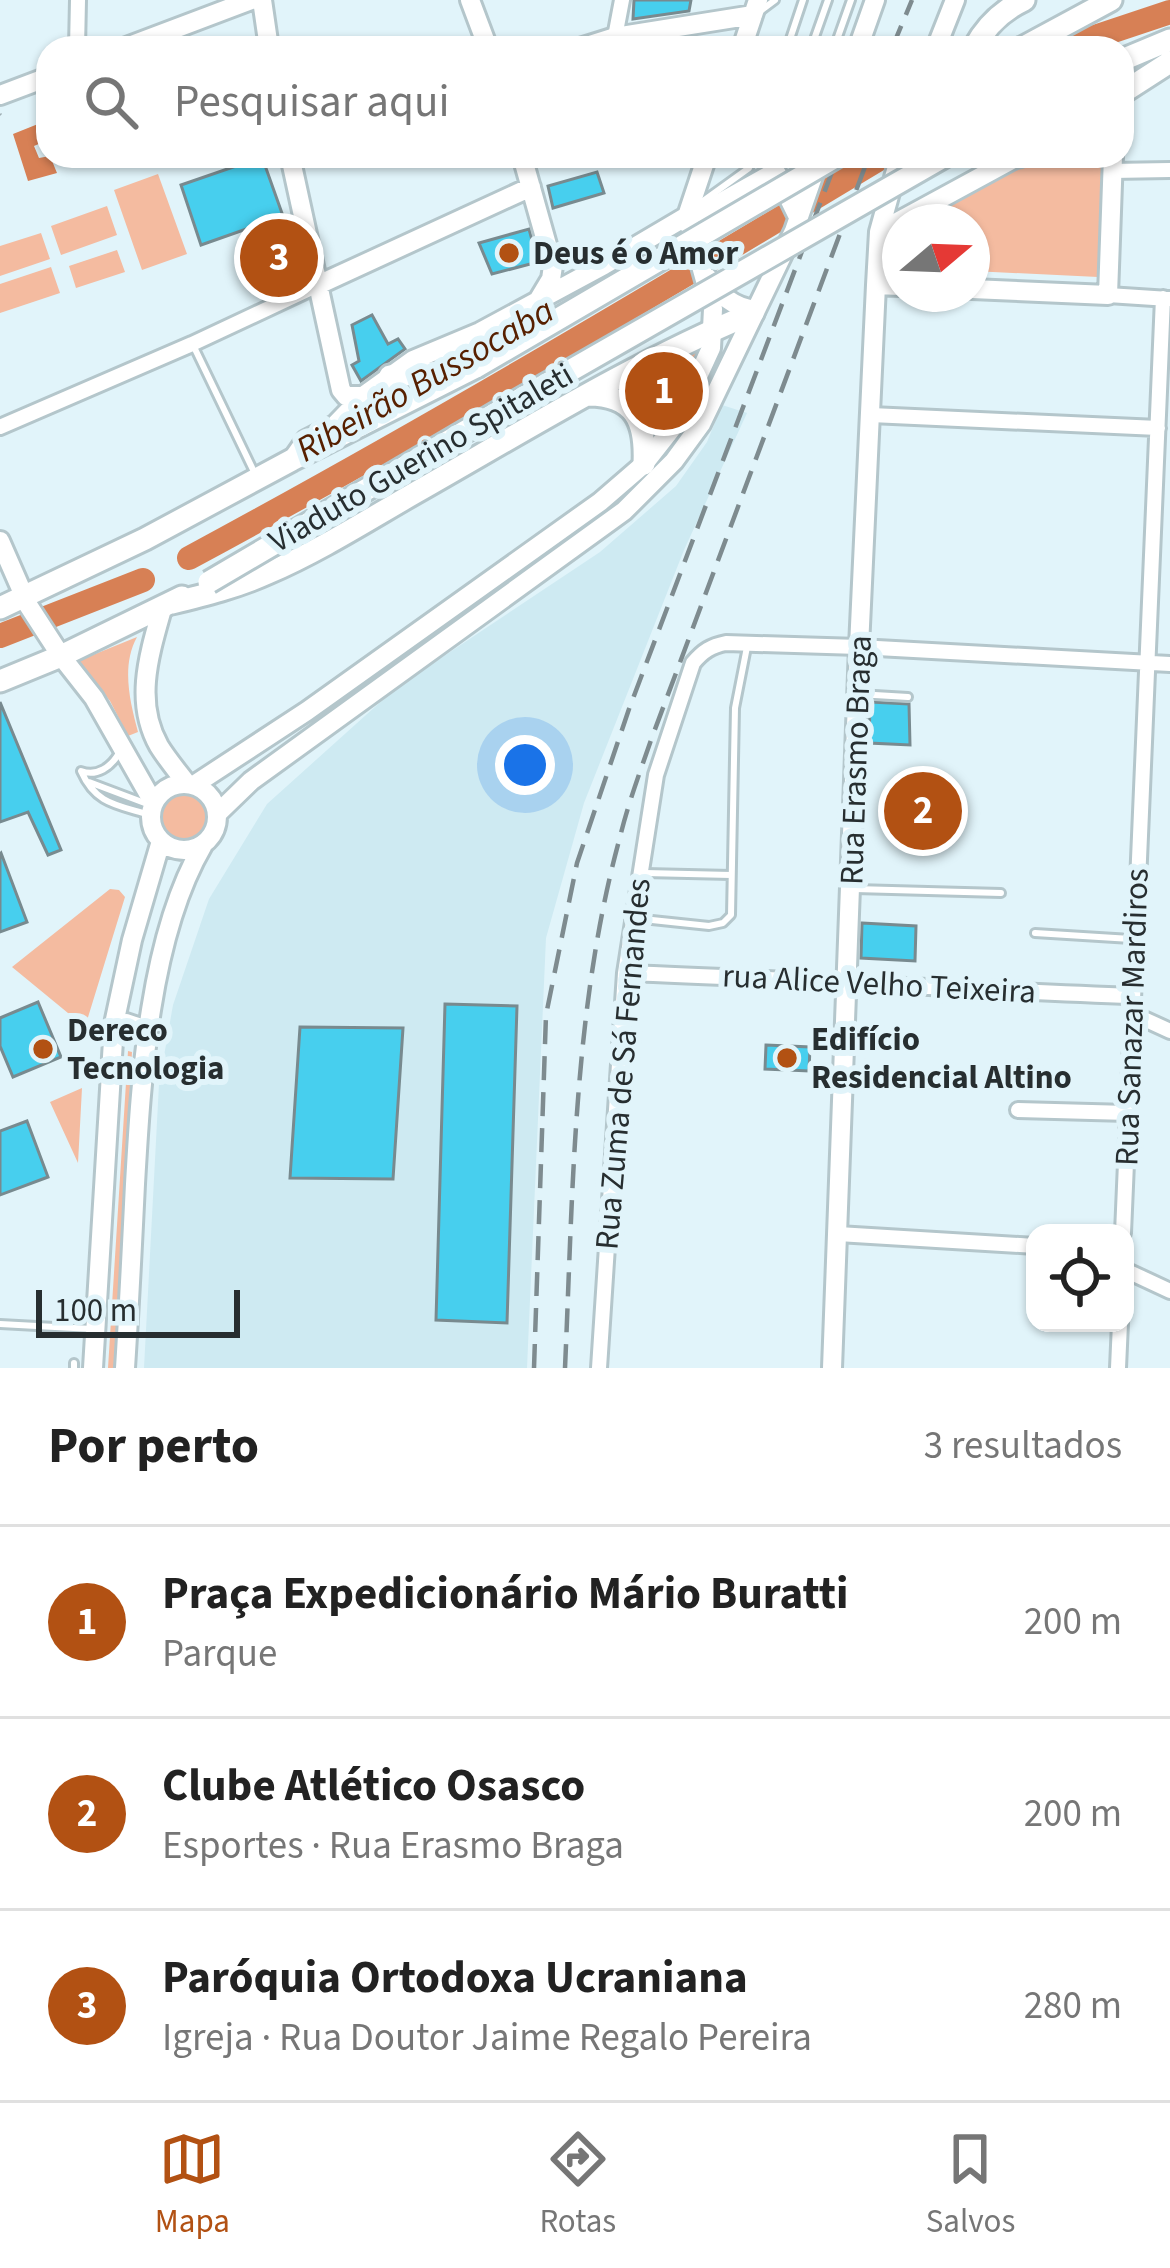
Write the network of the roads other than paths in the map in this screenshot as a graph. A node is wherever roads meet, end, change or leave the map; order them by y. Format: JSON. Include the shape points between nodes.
{"nodes":[{"id":1,"x":78,"y":0,"type":"edge"},
{"id":2,"x":251,"y":0,"type":"edge"},
{"id":3,"x":262,"y":0,"type":"edge"},
{"id":4,"x":470,"y":0,"type":"edge"},
{"id":5,"x":622,"y":0,"type":"edge"},
{"id":6,"x":775,"y":0,"type":"edge"},
{"id":7,"x":803,"y":0,"type":"edge"},
{"id":8,"x":828,"y":0,"type":"edge"},
{"id":9,"x":851,"y":0,"type":"edge"},
{"id":10,"x":874,"y":0,"type":"edge"},
{"id":11,"x":955,"y":0,"type":"edge"},
{"id":12,"x":1112,"y":0,"type":"edge"},
{"id":13,"x":1010,"y":2,"type":"edge"},
{"id":14,"x":756,"y":7,"type":"edge"},
{"id":15,"x":77,"y":36,"type":"edge"},
{"id":16,"x":156,"y":36,"type":"edge"},
{"id":17,"x":267,"y":36,"type":"edge"},
{"id":18,"x":484,"y":36,"type":"edge"},
{"id":19,"x":614,"y":36,"type":"edge"},
{"id":20,"x":619,"y":36,"type":"edge"},
{"id":21,"x":746,"y":36,"type":"edge"},
{"id":22,"x":792,"y":36,"type":"edge"},
{"id":23,"x":815,"y":36,"type":"edge"},
{"id":24,"x":838,"y":36,"type":"edge"},
{"id":25,"x":862,"y":36,"type":"edge"},
{"id":26,"x":941,"y":36,"type":"edge"},
{"id":27,"x":982,"y":36,"type":"edge"},
{"id":28,"x":1044,"y":36,"type":"edge"},
{"id":29,"x":1170,"y":40,"type":"edge"},
{"id":30,"x":1134,"y":54,"type":"edge"},
{"id":31,"x":1170,"y":62,"type":"edge"},
{"id":32,"x":36,"y":81,"type":"edge"},
{"id":33,"x":1134,"y":85,"type":"edge"},
{"id":34,"x":0,"y":95,"type":"edge"},
{"id":35,"x":1134,"y":165,"type":"edge"},
{"id":36,"x":293,"y":168,"type":"edge"},
{"id":37,"x":525,"y":168,"type":"edge"},
{"id":38,"x":703,"y":168,"type":"edge"},
{"id":39,"x":749,"y":168,"type":"edge"},
{"id":40,"x":775,"y":168,"type":"edge"},
{"id":41,"x":781,"y":168,"type":"edge"},
{"id":42,"x":815,"y":168,"type":"edge"},
{"id":43,"x":816,"y":168,"type":"edge"},
{"id":44,"x":897,"y":168,"type":"edge"},
{"id":45,"x":924,"y":168,"type":"edge"},
{"id":46,"x":996,"y":168,"type":"edge"},
{"id":47,"x":1109,"y":168,"type":"edge"},
{"id":48,"x":1170,"y":170,"type":"edge"},
{"id":49,"x":531,"y":187,"type":"junction"},
{"id":50,"x":799,"y":211,"type":"junction"},
{"id":51,"x":687,"y":216,"type":"junction"},
{"id":52,"x":879,"y":232,"type":"junction"},
{"id":53,"x":553,"y":266,"type":"junction"},
{"id":54,"x":703,"y":268,"type":"junction"},
{"id":55,"x":585,"y":275,"type":"junction"},
{"id":56,"x":318,"y":285,"type":"junction"},
{"id":57,"x":876,"y":285,"type":"junction"},
{"id":58,"x":882,"y":285,"type":"edge"},
{"id":59,"x":990,"y":290,"type":"edge"},
{"id":60,"x":1108,"y":295,"type":"junction"},
{"id":61,"x":1166,"y":299,"type":"edge"},
{"id":62,"x":538,"y":301,"type":"junction"},
{"id":63,"x":754,"y":312,"type":"junction"},
{"id":64,"x":712,"y":330,"type":"junction"},
{"id":65,"x":192,"y":344,"type":"junction"},
{"id":66,"x":471,"y":369,"type":"junction"},
{"id":67,"x":390,"y":376,"type":"junction"},
{"id":68,"x":588,"y":395,"type":"junction"},
{"id":69,"x":363,"y":396,"type":"junction"},
{"id":70,"x":871,"y":415,"type":"junction"},
{"id":71,"x":0,"y":428,"type":"edge"},
{"id":72,"x":1158,"y":428,"type":"junction"},
{"id":73,"x":292,"y":460,"type":"junction"},
{"id":74,"x":644,"y":464,"type":"junction"},
{"id":75,"x":257,"y":479,"type":"junction"},
{"id":76,"x":0,"y":542,"type":"edge"},
{"id":77,"x":26,"y":602,"type":"junction"},
{"id":78,"x":167,"y":606,"type":"junction"},
{"id":79,"x":0,"y":608,"type":"edge"},
{"id":80,"x":748,"y":644,"type":"junction"},
{"id":81,"x":859,"y":647,"type":"junction"},
{"id":82,"x":58,"y":652,"type":"junction"},
{"id":83,"x":1148,"y":663,"type":"junction"},
{"id":84,"x":1170,"y":664,"type":"edge"},
{"id":85,"x":0,"y":681,"type":"edge"},
{"id":86,"x":858,"y":694,"type":"junction"},
{"id":87,"x":908,"y":697,"type":"dead end"},
{"id":88,"x":123,"y":744,"type":"junction"},
{"id":89,"x":191,"y":785,"type":"junction"},
{"id":90,"x":152,"y":808,"type":"junction"},
{"id":91,"x":218,"y":813,"type":"junction"},
{"id":92,"x":160,"y":841,"type":"junction"},
{"id":93,"x":203,"y":845,"type":"junction"},
{"id":94,"x":639,"y":873,"type":"junction"},
{"id":95,"x":731,"y":875,"type":"junction"},
{"id":96,"x":852,"y":888,"type":"junction"},
{"id":97,"x":1001,"y":893,"type":"dead end"},
{"id":98,"x":632,"y":918,"type":"junction"},
{"id":99,"x":1036,"y":934,"type":"dead end"},
{"id":100,"x":1135,"y":939,"type":"junction"},
{"id":101,"x":625,"y":973,"type":"junction"},
{"id":102,"x":846,"y":981,"type":"junction"},
{"id":103,"x":1133,"y":996,"type":"junction"},
{"id":104,"x":1132,"y":1014,"type":"junction"},
{"id":105,"x":114,"y":1024,"type":"junction"},
{"id":106,"x":1170,"y":1031,"type":"edge"},
{"id":107,"x":146,"y":1041,"type":"junction"},
{"id":108,"x":1018,"y":1110,"type":"dead end"},
{"id":109,"x":1127,"y":1113,"type":"junction"},
{"id":110,"x":1123,"y":1224,"type":"edge"},
{"id":111,"x":838,"y":1234,"type":"junction"},
{"id":112,"x":1026,"y":1245,"type":"edge"},
{"id":113,"x":1134,"y":1274,"type":"edge"},
{"id":114,"x":1170,"y":1291,"type":"edge"},
{"id":115,"x":0,"y":1324,"type":"edge"},
{"id":116,"x":96,"y":1329,"type":"junction"},
{"id":117,"x":1120,"y":1332,"type":"edge"},
{"id":118,"x":81,"y":1366,"type":"edge"},
{"id":119,"x":125,"y":1368,"type":"edge"},
{"id":120,"x":599,"y":1368,"type":"edge"},
{"id":121,"x":832,"y":1368,"type":"edge"},
{"id":122,"x":1118,"y":1368,"type":"edge"}],
"edges":[{"from":1,"to":15,"type":"street"},
{"from":2,"to":16,"type":"main road"},
{"from":3,"to":17,"type":"main road"},
{"from":4,"to":18,"type":"main road"},
{"from":5,"to":19,"type":"street"},
{"from":6,"to":14,"type":"lane"},
{"from":7,"to":22,"type":"lane"},
{"from":8,"to":23,"type":"lane"},
{"from":9,"to":24,"type":"lane"},
{"from":10,"to":25,"type":"main road"},
{"from":11,"to":26,"type":"main road"},
{"from":12,"to":28,"type":"main road"},
{"from":13,"to":27,"type":"main road"},
{"from":14,"to":20,"type":"main road"},
{"from":14,"to":21,"type":"main road"},
{"from":29,"to":30,"type":"main road"},
{"from":31,"to":33,"type":"main road"},
{"from":32,"to":34,"type":"main road"},
{"from":35,"to":48,"type":"street"},
{"from":36,"to":56,"type":"main road"},
{"from":37,"to":49,"type":"main road"},
{"from":38,"to":51,"type":"main road"},
{"from":39,"to":51,"type":"lane"},
{"from":40,"to":51,"type":"main road"},
{"from":41,"to":50,"type":"main road"},
{"from":42,"to":50,"type":"main road"},
{"from":43,"to":66,"type":"main road","bridge":true},
{"from":44,"to":52,"type":"main road","name":"Rua Erasmo Braga"},
{"from":45,"to":78,"type":"main road","name":"Viaduto Guerino Spitaleti","bridge":true},
{"from":46,"to":52,"type":"main road"},
{"from":47,"to":60,"type":"main road"},
{"from":49,"to":53,"type":"main road"},
{"from":49,"to":56,"type":"main road"},
{"from":50,"to":63,"type":"main road"},
{"from":51,"to":54,"type":"main road"},
{"from":51,"to":55,"type":"main road"},
{"from":52,"to":57,"type":"main road","name":"Rua Erasmo Braga"},
{"from":53,"to":55,"type":"main road"},
{"from":53,"to":62,"type":"main road"},
{"from":54,"to":63,"type":"main road","via":[[730,303]]},
{"from":54,"to":64,"type":"main road"},
{"from":55,"to":62,"type":"main road"},
{"from":56,"to":65,"type":"street"},
{"from":56,"to":69,"type":"main road","via":[[341,390]]},
{"from":57,"to":58,"type":"main road"},
{"from":57,"to":70,"type":"main road","name":"Rua Erasmo Braga"},
{"from":59,"to":60,"type":"main road"},
{"from":60,"to":61,"type":"street"},
{"from":61,"to":72,"type":"street","name":"Rua Sanazar Mardiros"},
{"from":62,"to":67,"type":"main road"},
{"from":63,"to":64,"type":"main road"},
{"from":63,"to":91,"type":"main road","via":[[701,424],[624,511],[250,781]]},
{"from":64,"to":68,"type":"main road"},
{"from":64,"to":74,"type":"main road","via":[[693,391]]},
{"from":65,"to":71,"type":"street"},
{"from":65,"to":75,"type":"lane"},
{"from":66,"to":67,"type":"main road"},
{"from":66,"to":73,"type":"main road"},
{"from":67,"to":69,"type":"main road"},
{"from":68,"to":74,"type":"main road","via":[[609,395],[634,412]]},
{"from":68,"to":78,"type":"main road","via":[[285,565]]},
{"from":69,"to":73,"type":"main road"},
{"from":70,"to":72,"type":"street"},
{"from":70,"to":81,"type":"main road","name":"Rua Erasmo Braga"},
{"from":72,"to":83,"type":"street","name":"Rua Sanazar Mardiros"},
{"from":73,"to":75,"type":"main road"},
{"from":74,"to":89,"type":"main road","via":[[307,711]]},
{"from":75,"to":77,"type":"main road"},
{"from":76,"to":77,"type":"main road"},
{"from":77,"to":79,"type":"main road"},
{"from":77,"to":82,"type":"main road"},
{"from":78,"to":82,"type":"main road"},
{"from":78,"to":89,"type":"main road","via":[[152,643],[144,707],[159,746]]},
{"from":80,"to":81,"type":"street"},
{"from":80,"to":94,"type":"street","name":"Rua Zuma de Sá Fernandes","via":[[710,646],[693,663],[656,775]]},
{"from":80,"to":95,"type":"lane","via":[[735,708]]},
{"from":81,"to":83,"type":"street"},
{"from":81,"to":86,"type":"main road","name":"Rua Erasmo Braga"},
{"from":82,"to":85,"type":"main road"},
{"from":82,"to":88,"type":"main road"},
{"from":83,"to":84,"type":"street"},
{"from":83,"to":100,"type":"street","name":"Rua Sanazar Mardiros"},
{"from":86,"to":87,"type":"lane"},
{"from":86,"to":96,"type":"main road","name":"Rua Erasmo Braga"},
{"from":88,"to":90,"type":"main road"},
{"from":88,"to":90,"type":"lane","via":[[104,770],[81,771],[86,781]]},
{"from":89,"to":90,"type":"main road","via":[[164,790]]},
{"from":89,"to":91,"type":"main road","via":[[210,796]]},
{"from":90,"to":92,"type":"main road"},
{"from":91,"to":93,"type":"main road"},
{"from":92,"to":93,"type":"main road","via":[[186,851]]},
{"from":92,"to":105,"type":"main road"},
{"from":93,"to":107,"type":"main road","via":[[165,945]]},
{"from":94,"to":95,"type":"lane"},
{"from":94,"to":98,"type":"street","name":"Rua Zuma de Sá Fernandes"},
{"from":95,"to":98,"type":"lane","via":[[723,923]]},
{"from":96,"to":97,"type":"lane"},
{"from":96,"to":102,"type":"main road","name":"Rua Erasmo Braga"},
{"from":98,"to":101,"type":"street","name":"Rua Zuma de Sá Fernandes"},
{"from":99,"to":100,"type":"lane"},
{"from":100,"to":103,"type":"street","name":"Rua Sanazar Mardiros"},
{"from":101,"to":102,"type":"street","name":"rua Alice Velho Teixeira"},
{"from":101,"to":120,"type":"street","name":"Rua Zuma de Sá Fernandes"},
{"from":102,"to":103,"type":"street","name":"rua Alice Velho Teixeira"},
{"from":102,"to":111,"type":"main road","name":"Rua Erasmo Braga"},
{"from":103,"to":104,"type":"street","name":"Rua Sanazar Mardiros"},
{"from":104,"to":106,"type":"street"},
{"from":104,"to":109,"type":"street","name":"Rua Sanazar Mardiros"},
{"from":105,"to":107,"type":"street","via":[[138,1025]]},
{"from":105,"to":116,"type":"main road"},
{"from":107,"to":119,"type":"main road"},
{"from":108,"to":109,"type":"street"},
{"from":109,"to":110,"type":"street","name":"Rua Sanazar Mardiros"},
{"from":111,"to":112,"type":"street"},
{"from":111,"to":121,"type":"main road","name":"Rua Erasmo Braga"},
{"from":113,"to":114,"type":"street"},
{"from":115,"to":116,"type":"lane"},
{"from":116,"to":118,"type":"main road"},
{"from":117,"to":122,"type":"street"}]}
